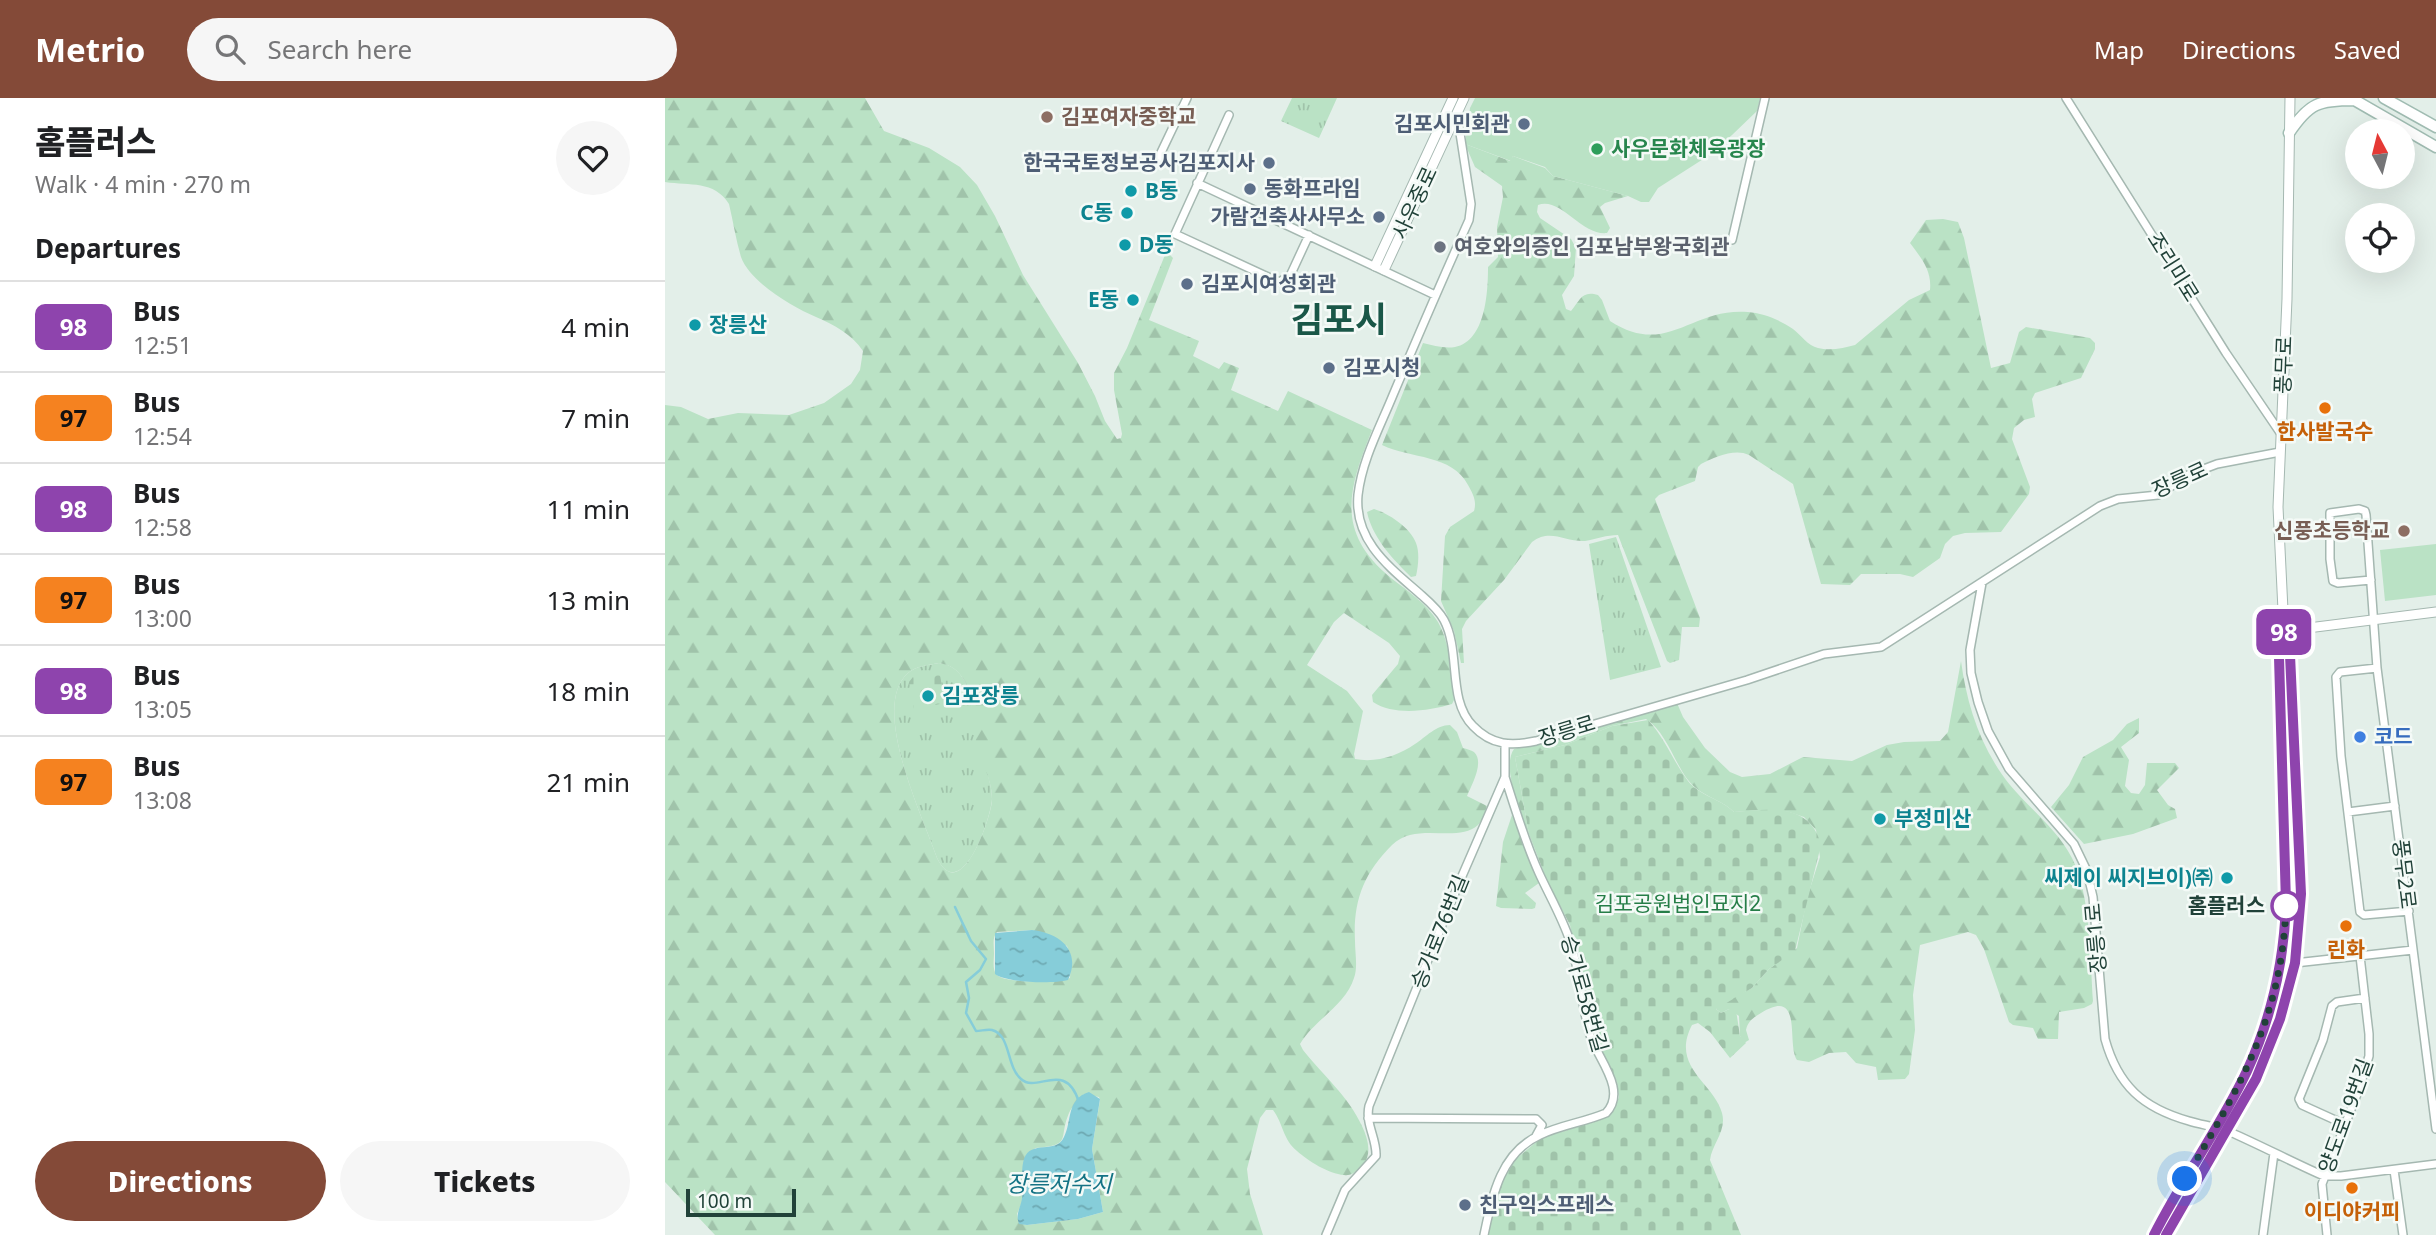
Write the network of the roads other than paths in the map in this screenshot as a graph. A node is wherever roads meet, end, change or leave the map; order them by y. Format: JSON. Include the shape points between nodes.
{"nodes":[{"id":1,"x":1187,"y":98,"type":"edge"},
{"id":2,"x":1454,"y":98,"type":"edge"},
{"id":3,"x":1464,"y":98,"type":"edge"},
{"id":4,"x":1765,"y":98,"type":"edge"},
{"id":5,"x":2066,"y":98,"type":"edge"},
{"id":6,"x":2290,"y":98,"type":"edge"},
{"id":7,"x":2383,"y":98,"type":"edge"},
{"id":8,"x":2353,"y":99,"type":"edge"},
{"id":9,"x":1457,"y":113,"type":"junction"},
{"id":10,"x":1229,"y":115,"type":"dead end"},
{"id":11,"x":2436,"y":127,"type":"edge"},
{"id":12,"x":2289,"y":133,"type":"junction"},
{"id":13,"x":2436,"y":147,"type":"edge"},
{"id":14,"x":1156,"y":163,"type":"dead end"},
{"id":15,"x":1197,"y":183,"type":"junction"},
{"id":16,"x":1308,"y":235,"type":"junction"},
{"id":17,"x":1732,"y":240,"type":"dead end"},
{"id":18,"x":1380,"y":268,"type":"junction"},
{"id":19,"x":1435,"y":295,"type":"junction"},
{"id":20,"x":2281,"y":434,"type":"junction"},
{"id":21,"x":2280,"y":452,"type":"junction"},
{"id":22,"x":2371,"y":580,"type":"junction"},
{"id":23,"x":1982,"y":583,"type":"junction"},
{"id":24,"x":2436,"y":614,"type":"edge"},
{"id":25,"x":2373,"y":622,"type":"junction"},
{"id":26,"x":2284,"y":631,"type":"junction"},
{"id":27,"x":2377,"y":668,"type":"junction"},
{"id":28,"x":1505,"y":745,"type":"junction"},
{"id":29,"x":1505,"y":777,"type":"junction"},
{"id":30,"x":2395,"y":806,"type":"junction"},
{"id":31,"x":2348,"y":812,"type":"junction"},
{"id":32,"x":2409,"y":911,"type":"junction"},
{"id":33,"x":2413,"y":950,"type":"junction"},
{"id":34,"x":2360,"y":956,"type":"junction"},
{"id":35,"x":2295,"y":963,"type":"junction"},
{"id":36,"x":2365,"y":998,"type":"junction"},
{"id":37,"x":1368,"y":1118,"type":"junction"},
{"id":38,"x":2344,"y":1125,"type":"junction"},
{"id":39,"x":2215,"y":1128,"type":"junction"},
{"id":40,"x":2436,"y":1129,"type":"edge"},
{"id":41,"x":2227,"y":1131,"type":"junction"},
{"id":42,"x":1536,"y":1136,"type":"junction"},
{"id":43,"x":2274,"y":1153,"type":"junction"},
{"id":44,"x":2436,"y":1164,"type":"edge"},
{"id":45,"x":2394,"y":1170,"type":"junction"},
{"id":46,"x":2324,"y":1175,"type":"junction"},
{"id":47,"x":1326,"y":1235,"type":"edge"},
{"id":48,"x":1484,"y":1235,"type":"edge"},
{"id":49,"x":2154,"y":1235,"type":"edge"},
{"id":50,"x":2166,"y":1235,"type":"edge"},
{"id":51,"x":2263,"y":1235,"type":"edge"},
{"id":52,"x":2327,"y":1235,"type":"edge"},
{"id":53,"x":2403,"y":1235,"type":"edge"}],
"edges":[{"from":1,"to":14,"type":"street"},
{"from":2,"to":18,"type":"street","name":"사우중로"},
{"from":3,"to":9,"type":"street","name":"사우중로"},
{"from":4,"to":17,"type":"street"},
{"from":5,"to":20,"type":"street","name":"조리미로"},
{"from":6,"to":12,"type":"street","name":"풍무로"},
{"from":7,"to":11,"type":"main road"},
{"from":8,"to":12,"type":"main road","via":[[2313,105]]},
{"from":8,"to":13,"type":"main road"},
{"from":9,"to":18,"type":"street","name":"사우중로"},
{"from":9,"to":19,"type":"street","via":[[1472,209]]},
{"from":10,"to":15,"type":"street"},
{"from":12,"to":20,"type":"street","name":"풍무로"},
{"from":15,"to":16,"type":"street"},
{"from":15,"to":16,"type":"street","via":[[1175,234],[1273,281],[1290,276]]},
{"from":16,"to":18,"type":"street"},
{"from":18,"to":19,"type":"street"},
{"from":19,"to":28,"type":"street","via":[[1367,459],[1358,512],[1370,544],[1444,621],[1467,719],[1480,733]]},
{"from":20,"to":21,"type":"street","name":"풍무로"},
{"from":21,"to":23,"type":"street","name":"장릉로","via":[[2217,464],[2158,495],[2108,502]]},
{"from":21,"to":26,"type":"street","name":"풍무로","via":[[2278,529]]},
{"from":22,"to":22,"type":"street","name":"풍무2로","via":[[2365,511],[2330,513],[2333,581]]},
{"from":22,"to":25,"type":"street","name":"풍무2로"},
{"from":23,"to":28,"type":"street","name":"장릉로","via":[[1876,648],[1824,654],[1536,741]]},
{"from":23,"to":39,"type":"street","name":"장릉1로","via":[[1970,650],[1978,702],[2008,769],[2069,837],[2087,871],[2103,1027],[2112,1061],[2132,1092],[2154,1108]]},
{"from":24,"to":25,"type":"street"},
{"from":25,"to":26,"type":"street"},
{"from":25,"to":27,"type":"street","name":"풍무2로"},
{"from":26,"to":35,"type":"street","name":"풍무로","via":[[2290,655],[2301,881]]},
{"from":26,"to":39,"type":"street","name":"풍무로","via":[[2279,657],[2285,934],[2274,993],[2257,1045]]},
{"from":27,"to":30,"type":"street","name":"풍무2로"},
{"from":27,"to":31,"type":"street","via":[[2336,675]]},
{"from":28,"to":29,"type":"street","name":"승가로76번길"},
{"from":29,"to":37,"type":"street","name":"승가로76번길","via":[[1371,1098]]},
{"from":29,"to":42,"type":"street","name":"승가로58번길","via":[[1534,859],[1569,936],[1591,1037],[1615,1094],[1607,1112]]},
{"from":30,"to":31,"type":"street"},
{"from":30,"to":32,"type":"street","name":"풍무2로"},
{"from":31,"to":32,"type":"street","via":[[2360,913]]},
{"from":32,"to":33,"type":"street","name":"풍무2로"},
{"from":33,"to":34,"type":"street"},
{"from":33,"to":40,"type":"street","name":"풍무2로"},
{"from":34,"to":35,"type":"street"},
{"from":34,"to":36,"type":"street","name":"양도로19번길"},
{"from":35,"to":41,"type":"street","name":"풍무로","via":[[2266,1057]]},
{"from":36,"to":38,"type":"street","name":"양도로19번길","via":[[2369,1056]]},
{"from":36,"to":38,"type":"street","via":[[2332,1006],[2299,1099],[2302,1105]]},
{"from":37,"to":42,"type":"street","via":[[1536,1119],[1542,1125]]},
{"from":37,"to":47,"type":"street","name":"승가로76번길","via":[[1376,1156],[1345,1190]]},
{"from":38,"to":46,"type":"street","name":"양도로19번길"},
{"from":39,"to":41,"type":"street","name":"장릉1로"},
{"from":39,"to":49,"type":"street","name":"풍무로"},
{"from":41,"to":43,"type":"street","name":"장릉1로"},
{"from":41,"to":50,"type":"street","name":"풍무로"},
{"from":42,"to":48,"type":"street","name":"승가로58번길","via":[[1503,1171]]},
{"from":43,"to":46,"type":"street","name":"장릉1로"},
{"from":43,"to":51,"type":"street"},
{"from":44,"to":45,"type":"street"},
{"from":45,"to":46,"type":"street"},
{"from":45,"to":53,"type":"street"},
{"from":46,"to":52,"type":"street","name":"양도로19번길","via":[[2321,1194]]}]}
